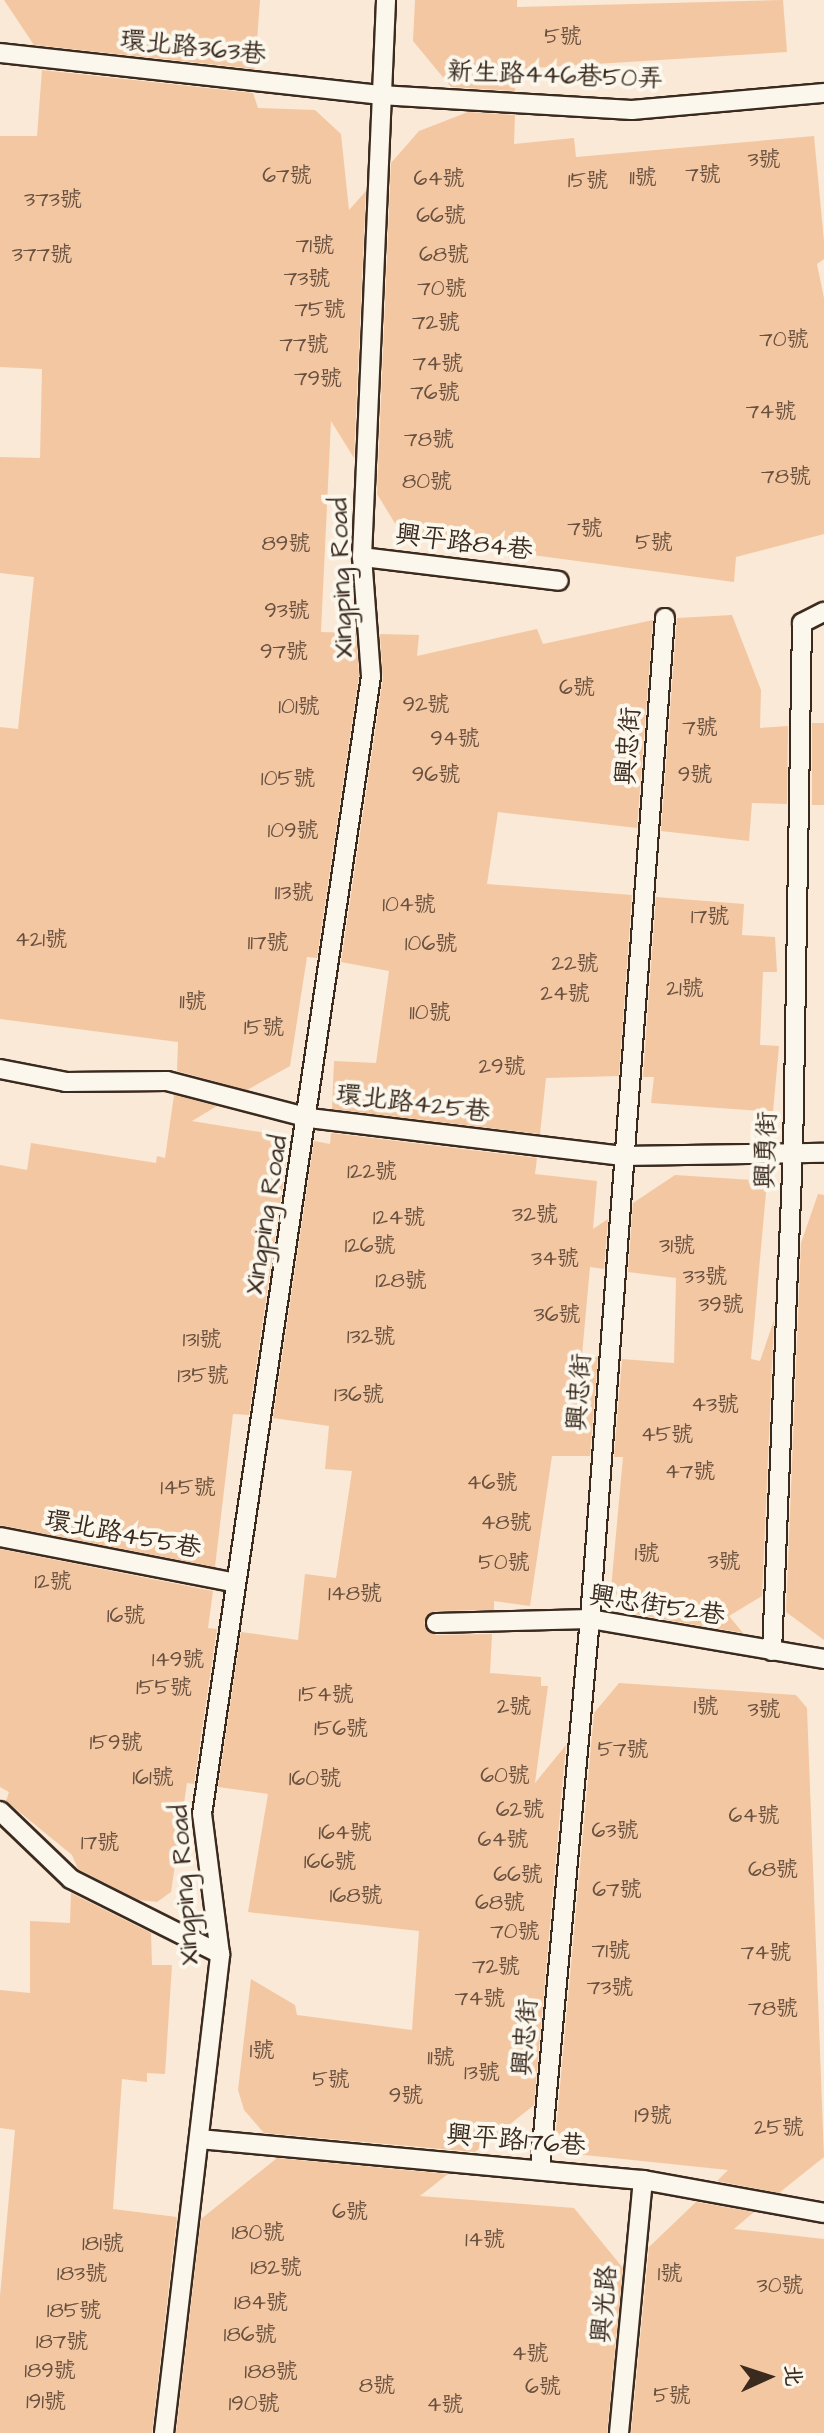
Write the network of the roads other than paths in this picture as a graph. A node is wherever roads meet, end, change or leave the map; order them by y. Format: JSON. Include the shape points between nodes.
{"nodes":[{"id":1,"x":386,"y":0,"type":"edge"},
{"id":2,"x":0,"y":53,"type":"edge"},
{"id":3,"x":824,"y":93,"type":"edge"},
{"id":4,"x":380,"y":95,"type":"junction"},
{"id":5,"x":362,"y":557,"type":"junction"},
{"id":6,"x":559,"y":581,"type":"dead end"},
{"id":7,"x":824,"y":612,"type":"edge"},
{"id":8,"x":665,"y":618,"type":"dead end"},
{"id":9,"x":0,"y":1069,"type":"edge"},
{"id":10,"x":309,"y":1118,"type":"junction"},
{"id":11,"x":824,"y":1153,"type":"edge"},
{"id":12,"x":793,"y":1154,"type":"junction"},
{"id":13,"x":623,"y":1156,"type":"junction"},
{"id":14,"x":0,"y":1537,"type":"edge"},
{"id":15,"x":236,"y":1583,"type":"junction"},
{"id":16,"x":590,"y":1619,"type":"junction"},
{"id":17,"x":436,"y":1623,"type":"dead end"},
{"id":18,"x":772,"y":1651,"type":"junction"},
{"id":19,"x":824,"y":1659,"type":"edge"},
{"id":20,"x":0,"y":1811,"type":"edge"},
{"id":21,"x":220,"y":1954,"type":"junction"},
{"id":22,"x":200,"y":2139,"type":"junction"},
{"id":23,"x":540,"y":2169,"type":"junction"},
{"id":24,"x":643,"y":2180,"type":"junction"},
{"id":25,"x":824,"y":2213,"type":"edge"},
{"id":26,"x":164,"y":2433,"type":"edge"},
{"id":27,"x":619,"y":2433,"type":"edge"}],
"edges":[{"from":1,"to":4,"type":"lane","name":"Xingping Road"},
{"from":2,"to":4,"type":"lane","name":"環北路363巷"},
{"from":3,"to":4,"type":"lane","name":"新生路446巷50弄","via":[[632,110]]},
{"from":4,"to":5,"type":"lane","name":"Xingping Road"},
{"from":5,"to":6,"type":"lane","name":"興平路84巷"},
{"from":5,"to":10,"type":"lane","name":"Xingping Road","via":[[371,676]]},
{"from":7,"to":12,"type":"lane","name":"興勇街","via":[[802,623]]},
{"from":8,"to":13,"type":"lane","name":"興忠街"},
{"from":9,"to":10,"type":"lane","name":"環北路425巷","via":[[66,1082],[167,1081]]},
{"from":10,"to":13,"type":"lane","name":"環北路425巷"},
{"from":10,"to":15,"type":"lane","name":"Xingping Road"},
{"from":11,"to":12,"type":"lane","name":"環北路425巷"},
{"from":12,"to":13,"type":"lane","name":"環北路425巷"},
{"from":12,"to":18,"type":"lane","name":"興勇街"},
{"from":13,"to":16,"type":"lane","name":"興忠街"},
{"from":14,"to":15,"type":"lane","name":"環北路455巷"},
{"from":15,"to":21,"type":"lane","name":"Xingping Road","via":[[202,1814]]},
{"from":16,"to":17,"type":"lane","name":"興忠街52巷"},
{"from":16,"to":18,"type":"lane","name":"興忠街52巷"},
{"from":16,"to":23,"type":"lane","name":"興忠街"},
{"from":18,"to":19,"type":"lane"},
{"from":20,"to":21,"type":"lane","via":[[71,1879]]},
{"from":21,"to":22,"type":"lane","name":"Xingping Road"},
{"from":22,"to":23,"type":"lane","name":"興平路176巷"},
{"from":22,"to":26,"type":"lane","name":"Xingping Road"},
{"from":23,"to":24,"type":"lane","name":"興平路176巷"},
{"from":24,"to":25,"type":"lane","name":"興平路176巷"},
{"from":24,"to":27,"type":"lane","name":"興光路"}]}
